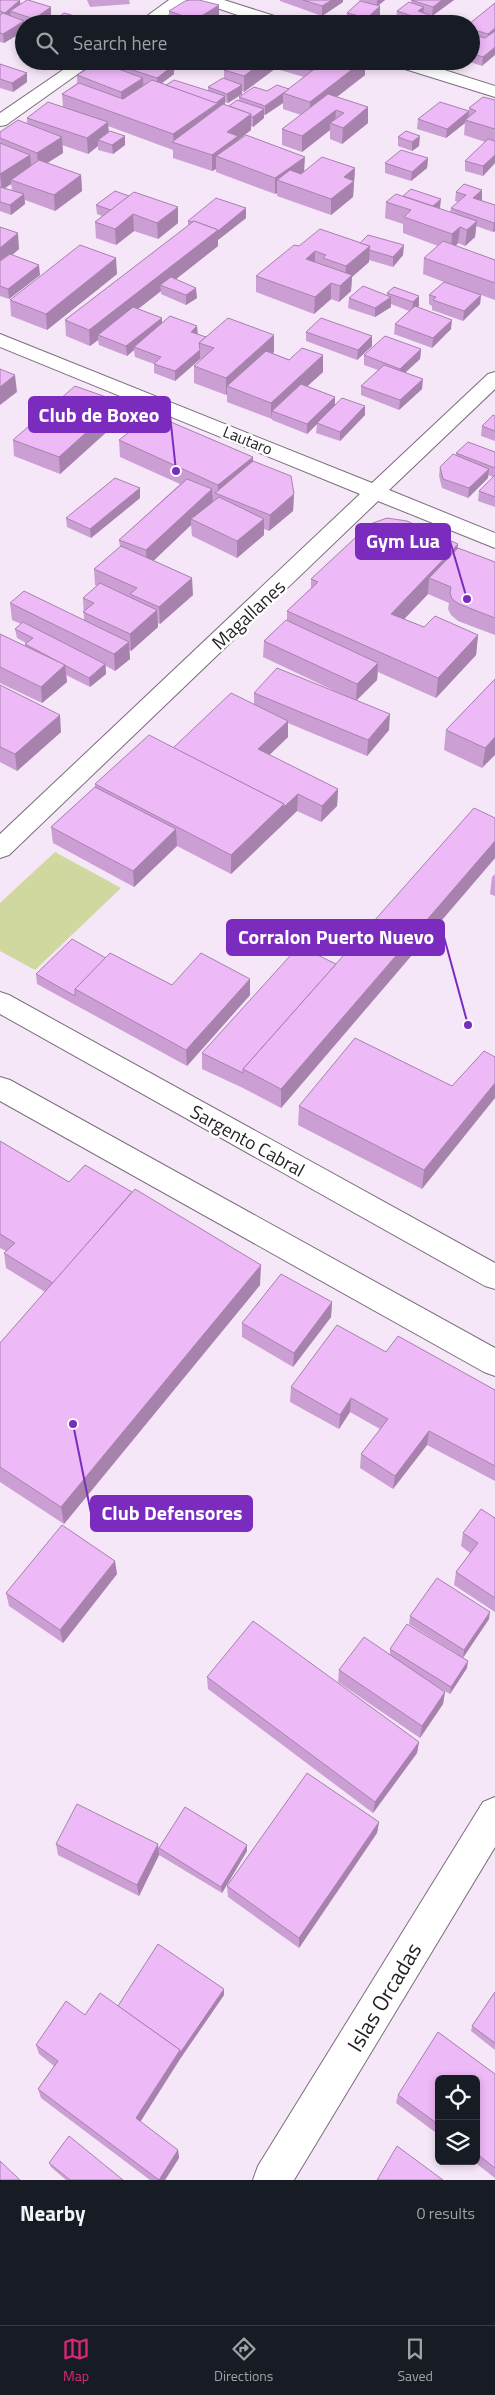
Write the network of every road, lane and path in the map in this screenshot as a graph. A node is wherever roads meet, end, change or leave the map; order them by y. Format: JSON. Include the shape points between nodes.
{"nodes":[{"id":1,"x":180,"y":0,"type":"edge"},
{"id":2,"x":208,"y":0,"type":"edge"},
{"id":3,"x":158,"y":15,"type":"edge"},
{"id":4,"x":254,"y":15,"type":"edge"},
{"id":5,"x":75,"y":70,"type":"edge"},
{"id":6,"x":426,"y":70,"type":"edge"},
{"id":7,"x":495,"y":92,"type":"edge"},
{"id":8,"x":0,"y":121,"type":"edge"},
{"id":9,"x":0,"y":340,"type":"edge"},
{"id":10,"x":495,"y":378,"type":"edge"},
{"id":11,"x":376,"y":492,"type":"junction"},
{"id":12,"x":495,"y":541,"type":"edge"},
{"id":13,"x":0,"y":849,"type":"edge"},
{"id":14,"x":0,"y":1002,"type":"edge"},
{"id":15,"x":0,"y":1088,"type":"edge"},
{"id":16,"x":495,"y":1277,"type":"edge"},
{"id":17,"x":495,"y":1362,"type":"edge"},
{"id":18,"x":495,"y":1814,"type":"edge"},
{"id":19,"x":272,"y":2180,"type":"edge"}],
"edges":[{"from":1,"to":3,"type":"street"},
{"from":2,"to":4,"type":"street"},
{"from":5,"to":8,"type":"street"},
{"from":6,"to":7,"type":"street"},
{"from":9,"to":11,"type":"street","name":"Lautaro"},
{"from":10,"to":11,"type":"street","name":"Magallanes"},
{"from":11,"to":12,"type":"street","name":"Lautaro"},
{"from":11,"to":13,"type":"street","name":"Magallanes"},
{"from":14,"to":16,"type":"street","name":"Sargento Cabral"},
{"from":15,"to":17,"type":"street"},
{"from":18,"to":19,"type":"street","name":"Islas Orcadas"}]}
